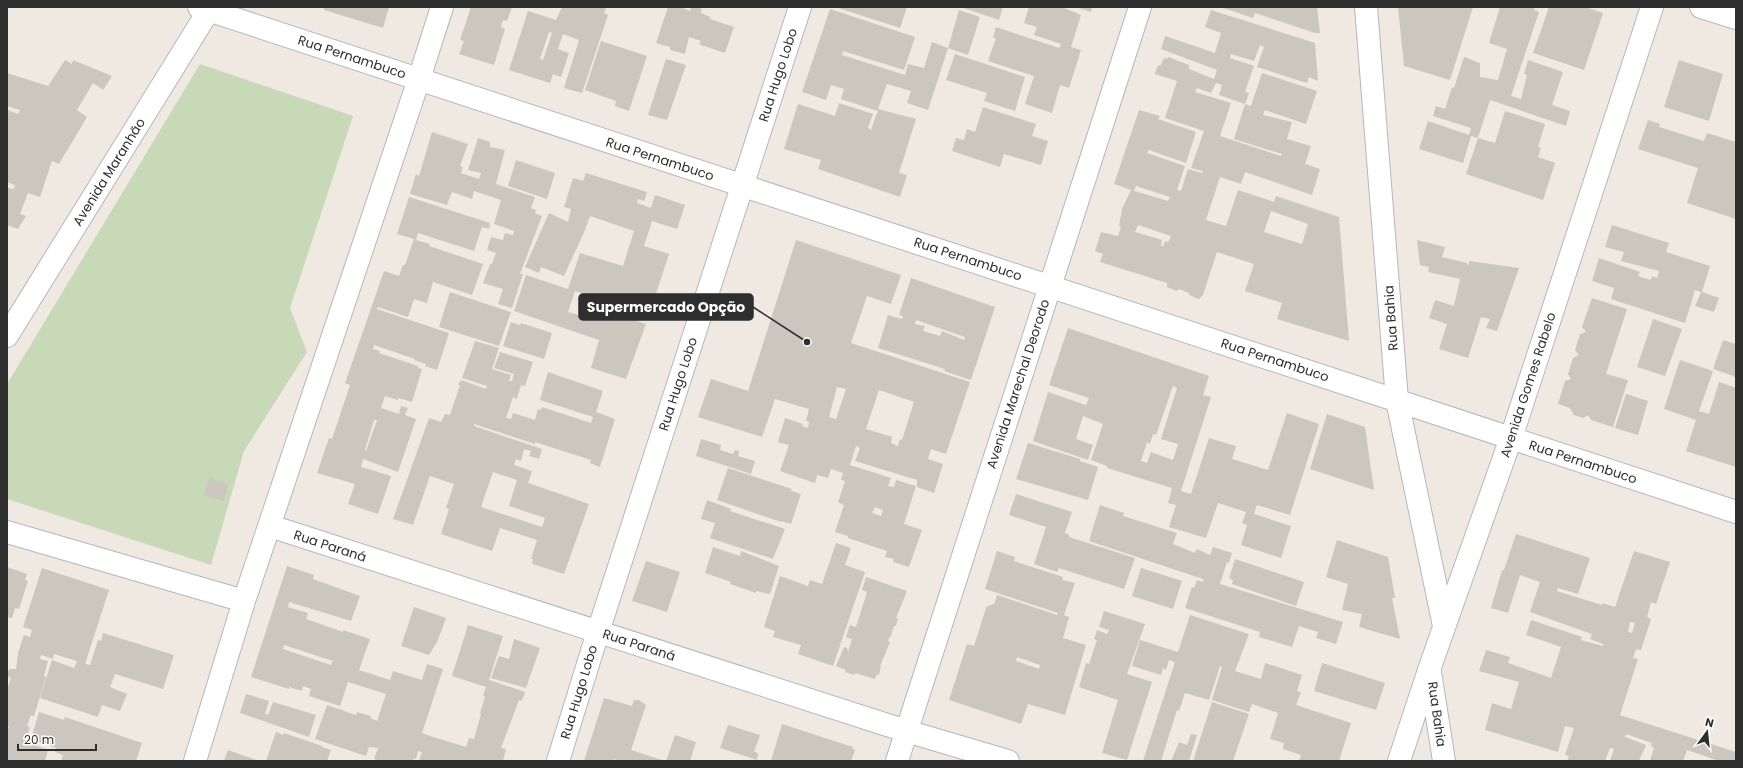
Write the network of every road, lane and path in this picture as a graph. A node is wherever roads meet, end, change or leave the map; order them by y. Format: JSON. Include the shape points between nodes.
{"nodes":[{"id":1,"x":442,"y":7,"type":"edge"},
{"id":2,"x":800,"y":7,"type":"edge"},
{"id":3,"x":1140,"y":7,"type":"edge"},
{"id":4,"x":1366,"y":7,"type":"edge"},
{"id":5,"x":1652,"y":7,"type":"edge"},
{"id":6,"x":1701,"y":7,"type":"edge"},
{"id":7,"x":206,"y":8,"type":"edge"},
{"id":8,"x":1736,"y":18,"type":"edge"},
{"id":9,"x":419,"y":79,"type":"junction"},
{"id":10,"x":742,"y":186,"type":"junction"},
{"id":11,"x":1049,"y":286,"type":"junction"},
{"id":12,"x":7,"y":336,"type":"edge"},
{"id":13,"x":1397,"y":400,"type":"junction"},
{"id":14,"x":1511,"y":438,"type":"junction"},
{"id":15,"x":1736,"y":512,"type":"edge"},
{"id":16,"x":270,"y":526,"type":"junction"},
{"id":17,"x":7,"y":532,"type":"edge"},
{"id":18,"x":244,"y":601,"type":"junction"},
{"id":19,"x":1444,"y":626,"type":"junction"},
{"id":20,"x":598,"y":632,"type":"junction"},
{"id":21,"x":1430,"y":667,"type":"junction"},
{"id":22,"x":906,"y":731,"type":"junction"},
{"id":23,"x":196,"y":761,"type":"edge"},
{"id":24,"x":558,"y":761,"type":"edge"},
{"id":25,"x":897,"y":761,"type":"edge"},
{"id":26,"x":1008,"y":761,"type":"edge"},
{"id":27,"x":1399,"y":761,"type":"edge"},
{"id":28,"x":1444,"y":761,"type":"edge"}],
"edges":[{"from":1,"to":9,"type":"street"},
{"from":2,"to":10,"type":"street","name":"Rua Hugo Lobo"},
{"from":3,"to":11,"type":"street","name":"Avenida Marechal Deorodo"},
{"from":4,"to":13,"type":"street","name":"Rua Bahia"},
{"from":5,"to":14,"type":"street","name":"Avenida Gomes Rabelo"},
{"from":6,"to":8,"type":"street"},
{"from":7,"to":9,"type":"street","name":"Rua Pernambuco"},
{"from":7,"to":12,"type":"street","name":"Avenida Maranhão"},
{"from":9,"to":10,"type":"street","name":"Rua Pernambuco"},
{"from":9,"to":16,"type":"street"},
{"from":10,"to":11,"type":"street","name":"Rua Pernambuco"},
{"from":10,"to":20,"type":"street","name":"Rua Hugo Lobo"},
{"from":11,"to":13,"type":"street","name":"Rua Pernambuco"},
{"from":11,"to":22,"type":"street","name":"Avenida Marechal Deorodo"},
{"from":13,"to":14,"type":"street","name":"Rua Pernambuco"},
{"from":13,"to":19,"type":"street","name":"Rua Bahia"},
{"from":14,"to":15,"type":"street","name":"Rua Pernambuco"},
{"from":14,"to":19,"type":"street","name":"Avenida Gomes Rabelo"},
{"from":16,"to":18,"type":"street"},
{"from":16,"to":20,"type":"street","name":"Rua Paraná"},
{"from":17,"to":18,"type":"street"},
{"from":18,"to":23,"type":"street"},
{"from":19,"to":21,"type":"street","name":"Avenida Gomes Rabelo"},
{"from":20,"to":22,"type":"street","name":"Rua Paraná"},
{"from":20,"to":24,"type":"street","name":"Rua Hugo Lobo"},
{"from":21,"to":27,"type":"street","name":"Avenida Gomes Rabelo"},
{"from":21,"to":28,"type":"street","name":"Rua Bahia"},
{"from":22,"to":25,"type":"street","name":"Avenida Marechal Deorodo"},
{"from":22,"to":26,"type":"street","name":"Rua Paraná"}]}
